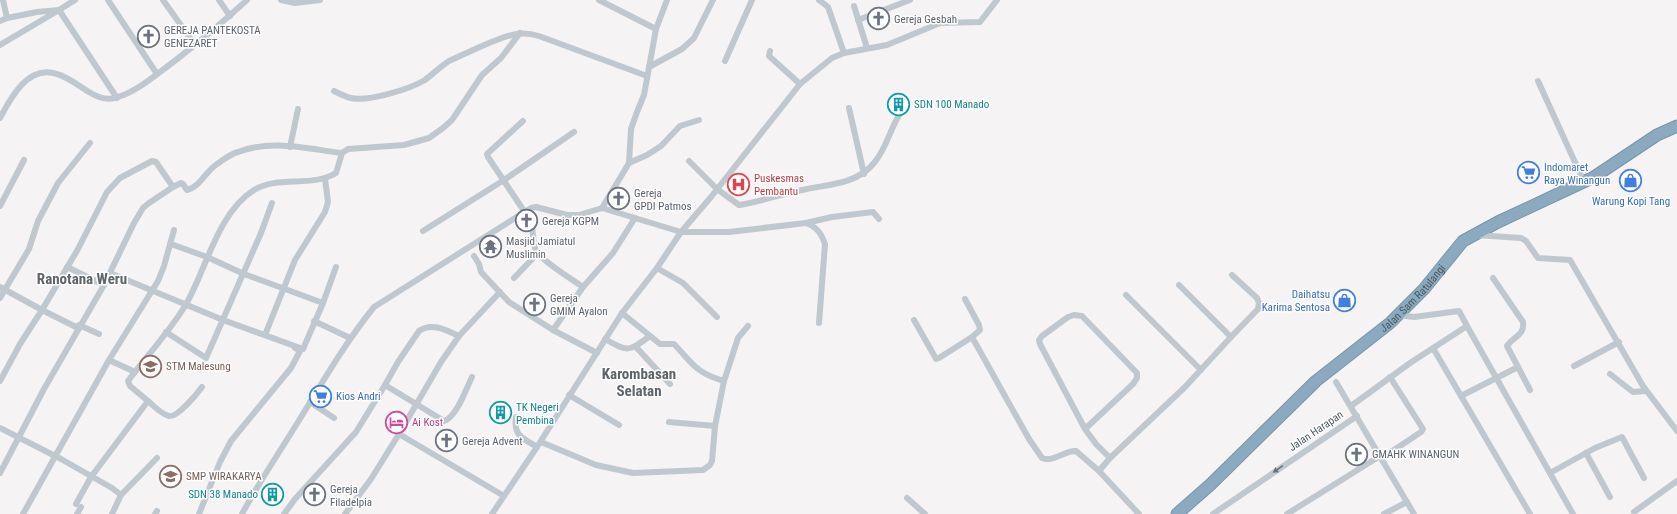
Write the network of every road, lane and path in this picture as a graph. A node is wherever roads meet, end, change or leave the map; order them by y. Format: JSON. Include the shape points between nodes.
{"nodes":[{"id":1,"x":3,"y":0,"type":"edge"},
{"id":2,"x":75,"y":0,"type":"edge"},
{"id":3,"x":108,"y":0,"type":"edge"},
{"id":4,"x":163,"y":0,"type":"edge"},
{"id":5,"x":219,"y":0,"type":"edge"},
{"id":6,"x":247,"y":0,"type":"edge"},
{"id":7,"x":281,"y":0,"type":"edge"},
{"id":8,"x":320,"y":0,"type":"edge"},
{"id":9,"x":602,"y":0,"type":"edge"},
{"id":10,"x":667,"y":0,"type":"edge"},
{"id":11,"x":713,"y":0,"type":"edge"},
{"id":12,"x":752,"y":0,"type":"edge"},
{"id":13,"x":819,"y":0,"type":"edge"},
{"id":14,"x":910,"y":0,"type":"edge"},
{"id":15,"x":997,"y":0,"type":"edge"},
{"id":16,"x":893,"y":3,"type":"edge"},
{"id":17,"x":854,"y":6,"type":"dead end"},
{"id":18,"x":59,"y":10,"type":"junction"},
{"id":19,"x":230,"y":16,"type":"junction"},
{"id":20,"x":7,"y":18,"type":"junction"},
{"id":21,"x":858,"y":20,"type":"junction"},
{"id":22,"x":0,"y":21,"type":"edge"},
{"id":23,"x":656,"y":29,"type":"junction"},
{"id":24,"x":520,"y":33,"type":"junction"},
{"id":25,"x":0,"y":45,"type":"edge"},
{"id":26,"x":195,"y":45,"type":"junction"},
{"id":27,"x":867,"y":48,"type":"junction"},
{"id":28,"x":770,"y":51,"type":"dead end"},
{"id":29,"x":844,"y":53,"type":"junction"},
{"id":30,"x":725,"y":61,"type":"dead end"},
{"id":31,"x":649,"y":67,"type":"junction"},
{"id":32,"x":157,"y":74,"type":"junction"},
{"id":33,"x":647,"y":76,"type":"junction"},
{"id":34,"x":1538,"y":81,"type":"dead end"},
{"id":35,"x":800,"y":84,"type":"junction"},
{"id":36,"x":334,"y":91,"type":"dead end"},
{"id":37,"x":117,"y":98,"type":"junction"},
{"id":38,"x":849,"y":108,"type":"dead end"},
{"id":39,"x":298,"y":109,"type":"dead end"},
{"id":40,"x":901,"y":112,"type":"dead end"},
{"id":41,"x":0,"y":118,"type":"edge"},
{"id":42,"x":699,"y":120,"type":"dead end"},
{"id":43,"x":522,"y":121,"type":"dead end"},
{"id":44,"x":1677,"y":126,"type":"edge"},
{"id":45,"x":574,"y":132,"type":"dead end"},
{"id":46,"x":90,"y":143,"type":"dead end"},
{"id":47,"x":290,"y":147,"type":"junction"},
{"id":48,"x":342,"y":153,"type":"junction"},
{"id":49,"x":24,"y":160,"type":"dead end"},
{"id":50,"x":688,"y":161,"type":"dead end"},
{"id":51,"x":629,"y":163,"type":"junction"},
{"id":52,"x":864,"y":174,"type":"junction"},
{"id":53,"x":325,"y":179,"type":"junction"},
{"id":54,"x":504,"y":180,"type":"junction"},
{"id":55,"x":1584,"y":182,"type":"junction"},
{"id":56,"x":173,"y":187,"type":"junction"},
{"id":57,"x":717,"y":189,"type":"junction"},
{"id":58,"x":272,"y":203,"type":"dead end"},
{"id":59,"x":0,"y":206,"type":"edge"},
{"id":60,"x":602,"y":208,"type":"junction"},
{"id":61,"x":524,"y":211,"type":"junction"},
{"id":62,"x":635,"y":218,"type":"junction"},
{"id":63,"x":879,"y":219,"type":"dead end"},
{"id":64,"x":806,"y":223,"type":"junction"},
{"id":65,"x":532,"y":226,"type":"dead end"},
{"id":66,"x":174,"y":230,"type":"dead end"},
{"id":67,"x":423,"y":232,"type":"dead end"},
{"id":68,"x":681,"y":232,"type":"junction"},
{"id":69,"x":1473,"y":234,"type":"junction"},
{"id":70,"x":171,"y":244,"type":"junction"},
{"id":71,"x":538,"y":253,"type":"junction"},
{"id":72,"x":474,"y":256,"type":"dead end"},
{"id":73,"x":207,"y":257,"type":"junction"},
{"id":74,"x":67,"y":267,"type":"junction"},
{"id":75,"x":336,"y":267,"type":"dead end"},
{"id":76,"x":657,"y":268,"type":"junction"},
{"id":77,"x":110,"y":272,"type":"junction"},
{"id":78,"x":244,"y":274,"type":"junction"},
{"id":79,"x":1232,"y":275,"type":"dead end"},
{"id":80,"x":514,"y":278,"type":"dead end"},
{"id":81,"x":1493,"y":278,"type":"dead end"},
{"id":82,"x":104,"y":285,"type":"junction"},
{"id":83,"x":1179,"y":285,"type":"dead end"},
{"id":84,"x":583,"y":287,"type":"junction"},
{"id":85,"x":2,"y":288,"type":"edge"},
{"id":86,"x":284,"y":288,"type":"junction"},
{"id":87,"x":151,"y":290,"type":"junction"},
{"id":88,"x":500,"y":292,"type":"junction"},
{"id":89,"x":1126,"y":294,"type":"dead end"},
{"id":90,"x":0,"y":298,"type":"edge"},
{"id":91,"x":965,"y":299,"type":"dead end"},
{"id":92,"x":323,"y":303,"type":"junction"},
{"id":93,"x":185,"y":305,"type":"junction"},
{"id":94,"x":42,"y":310,"type":"junction"},
{"id":95,"x":622,"y":313,"type":"junction"},
{"id":96,"x":1398,"y":315,"type":"junction"},
{"id":97,"x":717,"y":316,"type":"dead end"},
{"id":98,"x":223,"y":320,"type":"junction"},
{"id":99,"x":914,"y":320,"type":"dead end"},
{"id":100,"x":314,"y":321,"type":"junction"},
{"id":101,"x":819,"y":323,"type":"dead end"},
{"id":102,"x":748,"y":326,"type":"dead end"},
{"id":103,"x":1467,"y":326,"type":"junction"},
{"id":104,"x":79,"y":327,"type":"junction"},
{"id":105,"x":553,"y":330,"type":"junction"},
{"id":106,"x":166,"y":332,"type":"junction"},
{"id":107,"x":99,"y":334,"type":"dead end"},
{"id":108,"x":264,"y":335,"type":"junction"},
{"id":109,"x":459,"y":336,"type":"junction"},
{"id":110,"x":650,"y":336,"type":"junction"},
{"id":111,"x":1231,"y":336,"type":"junction"},
{"id":112,"x":972,"y":337,"type":"junction"},
{"id":113,"x":350,"y":338,"type":"junction"},
{"id":114,"x":605,"y":339,"type":"junction"},
{"id":115,"x":282,"y":342,"type":"junction"},
{"id":116,"x":1618,"y":342,"type":"junction"},
{"id":117,"x":636,"y":347,"type":"junction"},
{"id":118,"x":1433,"y":348,"type":"junction"},
{"id":119,"x":597,"y":353,"type":"junction"},
{"id":120,"x":109,"y":360,"type":"junction"},
{"id":121,"x":1574,"y":366,"type":"dead end"},
{"id":122,"x":1518,"y":367,"type":"junction"},
{"id":123,"x":1201,"y":370,"type":"junction"},
{"id":124,"x":135,"y":372,"type":"junction"},
{"id":125,"x":1610,"y":374,"type":"dead end"},
{"id":126,"x":472,"y":378,"type":"dead end"},
{"id":127,"x":1390,"y":378,"type":"junction"},
{"id":128,"x":1496,"y":378,"type":"junction"},
{"id":129,"x":0,"y":381,"type":"edge"},
{"id":130,"x":724,"y":381,"type":"junction"},
{"id":131,"x":1336,"y":382,"type":"dead end"},
{"id":132,"x":670,"y":384,"type":"dead end"},
{"id":133,"x":386,"y":386,"type":"junction"},
{"id":134,"x":202,"y":387,"type":"dead end"},
{"id":135,"x":1530,"y":390,"type":"dead end"},
{"id":136,"x":1646,"y":391,"type":"junction"},
{"id":137,"x":569,"y":395,"type":"junction"},
{"id":138,"x":1461,"y":396,"type":"junction"},
{"id":139,"x":148,"y":401,"type":"junction"},
{"id":140,"x":310,"y":402,"type":"junction"},
{"id":141,"x":417,"y":404,"type":"junction"},
{"id":142,"x":1351,"y":406,"type":"junction"},
{"id":143,"x":1357,"y":416,"type":"junction"},
{"id":144,"x":516,"y":417,"type":"dead end"},
{"id":145,"x":334,"y":418,"type":"dead end"},
{"id":146,"x":669,"y":422,"type":"dead end"},
{"id":147,"x":619,"y":425,"type":"dead end"},
{"id":148,"x":715,"y":426,"type":"junction"},
{"id":149,"x":0,"y":428,"type":"edge"},
{"id":150,"x":1085,"y":429,"type":"junction"},
{"id":151,"x":1677,"y":431,"type":"edge"},
{"id":152,"x":399,"y":434,"type":"junction"},
{"id":153,"x":18,"y":437,"type":"junction"},
{"id":154,"x":539,"y":444,"type":"junction"},
{"id":155,"x":1586,"y":453,"type":"junction"},
{"id":156,"x":56,"y":457,"type":"junction"},
{"id":157,"x":1381,"y":457,"type":"junction"},
{"id":158,"x":157,"y":458,"type":"dead end"},
{"id":159,"x":1110,"y":458,"type":"junction"},
{"id":160,"x":1099,"y":471,"type":"junction"},
{"id":161,"x":0,"y":473,"type":"edge"},
{"id":162,"x":1550,"y":473,"type":"junction"},
{"id":163,"x":91,"y":477,"type":"junction"},
{"id":164,"x":1644,"y":478,"type":"dead end"},
{"id":165,"x":1677,"y":481,"type":"edge"},
{"id":166,"x":122,"y":495,"type":"junction"},
{"id":167,"x":504,"y":496,"type":"junction"},
{"id":168,"x":907,"y":498,"type":"dead end"},
{"id":169,"x":1610,"y":498,"type":"dead end"},
{"id":170,"x":1407,"y":502,"type":"junction"},
{"id":171,"x":1634,"y":512,"type":"dead end"},
{"id":172,"x":23,"y":514,"type":"edge"},
{"id":173,"x":77,"y":514,"type":"edge"},
{"id":174,"x":112,"y":514,"type":"edge"},
{"id":175,"x":199,"y":514,"type":"edge"},
{"id":176,"x":242,"y":514,"type":"edge"},
{"id":177,"x":284,"y":514,"type":"edge"},
{"id":178,"x":345,"y":514,"type":"edge"},
{"id":179,"x":492,"y":514,"type":"edge"},
{"id":180,"x":925,"y":514,"type":"edge"},
{"id":181,"x":1139,"y":514,"type":"edge"},
{"id":182,"x":1177,"y":514,"type":"edge"},
{"id":183,"x":1213,"y":514,"type":"edge"},
{"id":184,"x":1287,"y":514,"type":"edge"},
{"id":185,"x":1384,"y":514,"type":"edge"},
{"id":186,"x":1414,"y":514,"type":"edge"},
{"id":187,"x":1530,"y":514,"type":"edge"},
{"id":188,"x":1573,"y":514,"type":"edge"}],
"edges":[{"from":1,"to":20,"type":"street"},
{"from":2,"to":18,"type":"street"},
{"from":3,"to":32,"type":"street"},
{"from":4,"to":26,"type":"street"},
{"from":5,"to":19,"type":"street"},
{"from":6,"to":19,"type":"street"},
{"from":7,"to":8,"type":"street","via":[[295,3]]},
{"from":9,"to":23,"type":"street"},
{"from":10,"to":23,"type":"street"},
{"from":11,"to":31,"type":"street","via":[[694,38],[682,49]]},
{"from":12,"to":30,"type":"street"},
{"from":13,"to":29,"type":"street","via":[[828,7]]},
{"from":14,"to":16,"type":"street"},
{"from":15,"to":27,"type":"street","via":[[980,22],[940,23],[887,45]]},
{"from":16,"to":21,"type":"street"},
{"from":17,"to":21,"type":"street"},
{"from":18,"to":20,"type":"street"},
{"from":18,"to":25,"type":"street"},
{"from":18,"to":37,"type":"street"},
{"from":19,"to":26,"type":"street"},
{"from":20,"to":22,"type":"street"},
{"from":21,"to":27,"type":"street"},
{"from":23,"to":31,"type":"street"},
{"from":24,"to":33,"type":"street","via":[[538,36]]},
{"from":24,"to":36,"type":"street","via":[[504,36],[448,62],[425,80],[392,93],[352,99]]},
{"from":24,"to":48,"type":"street","via":[[501,58],[482,75],[452,120],[434,135],[404,145],[348,149]]},
{"from":26,"to":32,"type":"street"},
{"from":27,"to":29,"type":"street"},
{"from":28,"to":35,"type":"street","via":[[769,56]]},
{"from":29,"to":35,"type":"street","via":[[832,58]]},
{"from":31,"to":33,"type":"street"},
{"from":32,"to":37,"type":"street"},
{"from":33,"to":51,"type":"street","via":[[644,95],[632,129]]},
{"from":34,"to":55,"type":"street"},
{"from":35,"to":57,"type":"street"},
{"from":37,"to":41,"type":"street","via":[[101,98],[58,74],[44,71],[33,74],[20,87],[9,100]]},
{"from":38,"to":52,"type":"street"},
{"from":39,"to":47,"type":"street"},
{"from":40,"to":52,"type":"street","via":[[882,152]]},
{"from":42,"to":51,"type":"street","via":[[680,126],[661,146]]},
{"from":43,"to":54,"type":"street","via":[[487,154]]},
{"from":44,"to":55,"type":"highway","name":"Jalan Sam Ratulangi","via":[[1657,135]]},
{"from":45,"to":54,"type":"street"},
{"from":46,"to":85,"type":"street","via":[[58,183],[38,221],[29,249]]},
{"from":47,"to":48,"type":"street"},
{"from":47,"to":56,"type":"street","via":[[260,146],[237,152],[213,166],[200,182],[190,189],[187,190],[182,183]]},
{"from":48,"to":53,"type":"street","via":[[336,173]]},
{"from":49,"to":59,"type":"street"},
{"from":50,"to":57,"type":"street"},
{"from":51,"to":60,"type":"street"},
{"from":52,"to":57,"type":"street","via":[[840,183],[739,205]]},
{"from":53,"to":73,"type":"street","via":[[272,184],[254,190],[226,220]]},
{"from":53,"to":86,"type":"street","via":[[328,202],[325,212],[295,260]]},
{"from":54,"to":61,"type":"street"},
{"from":54,"to":67,"type":"street"},
{"from":55,"to":69,"type":"highway","name":"Jalan Sam Ratulangi"},
{"from":56,"to":74,"type":"street","via":[[154,161],[120,178],[107,192]]},
{"from":56,"to":77,"type":"street","via":[[143,208]]},
{"from":57,"to":68,"type":"street"},
{"from":58,"to":78,"type":"street"},
{"from":60,"to":61,"type":"street","via":[[580,215],[567,215],[536,207]]},
{"from":60,"to":62,"type":"street"},
{"from":61,"to":113,"type":"street","via":[[374,307]]},
{"from":62,"to":68,"type":"street"},
{"from":62,"to":84,"type":"street","via":[[613,253]]},
{"from":63,"to":64,"type":"street","via":[[873,212]]},
{"from":64,"to":68,"type":"street","via":[[729,232]]},
{"from":64,"to":101,"type":"street","via":[[818,229],[825,244]]},
{"from":65,"to":71,"type":"street"},
{"from":66,"to":70,"type":"street"},
{"from":68,"to":76,"type":"street"},
{"from":69,"to":96,"type":"highway","name":"Jalan Sam Ratulangi","via":[[1463,241],[1424,289]]},
{"from":69,"to":116,"type":"street","via":[[1521,238],[1538,258],[1570,260]]},
{"from":70,"to":73,"type":"street"},
{"from":70,"to":87,"type":"street","via":[[161,274]]},
{"from":71,"to":80,"type":"street"},
{"from":71,"to":84,"type":"street"},
{"from":72,"to":88,"type":"street","via":[[480,264],[481,272]]},
{"from":73,"to":78,"type":"street"},
{"from":73,"to":93,"type":"street"},
{"from":74,"to":82,"type":"street"},
{"from":74,"to":94,"type":"street"},
{"from":75,"to":92,"type":"street"},
{"from":76,"to":95,"type":"street"},
{"from":76,"to":97,"type":"street","via":[[683,283]]},
{"from":77,"to":82,"type":"street"},
{"from":77,"to":87,"type":"street"},
{"from":78,"to":86,"type":"street"},
{"from":78,"to":98,"type":"street"},
{"from":79,"to":111,"type":"street","via":[[1257,298],[1259,305],[1256,312]]},
{"from":81,"to":122,"type":"street","via":[[1523,322],[1523,330],[1507,346]]},
{"from":82,"to":104,"type":"street"},
{"from":83,"to":111,"type":"street"},
{"from":84,"to":105,"type":"street"},
{"from":85,"to":90,"type":"street"},
{"from":85,"to":94,"type":"street"},
{"from":86,"to":92,"type":"street"},
{"from":86,"to":108,"type":"street"},
{"from":87,"to":93,"type":"street"},
{"from":87,"to":120,"type":"street"},
{"from":88,"to":105,"type":"street","via":[[509,302]]},
{"from":88,"to":109,"type":"street"},
{"from":89,"to":123,"type":"street"},
{"from":91,"to":112,"type":"street","via":[[979,325],[979,332]]},
{"from":92,"to":100,"type":"street"},
{"from":93,"to":98,"type":"street"},
{"from":93,"to":106,"type":"street"},
{"from":94,"to":104,"type":"street"},
{"from":94,"to":129,"type":"street"},
{"from":95,"to":110,"type":"street"},
{"from":95,"to":114,"type":"street"},
{"from":96,"to":103,"type":"street","via":[[1413,317],[1459,311]]},
{"from":96,"to":182,"type":"highway","name":"Jalan Sam Ratulangi","via":[[1316,381]]},
{"from":98,"to":106,"type":"street","via":[[206,358]]},
{"from":98,"to":108,"type":"street"},
{"from":99,"to":112,"type":"street","via":[[936,359]]},
{"from":100,"to":113,"type":"street"},
{"from":100,"to":115,"type":"street","via":[[303,349]]},
{"from":102,"to":130,"type":"street","via":[[738,338]]},
{"from":103,"to":118,"type":"street"},
{"from":103,"to":128,"type":"street"},
{"from":104,"to":107,"type":"street"},
{"from":104,"to":153,"type":"street"},
{"from":105,"to":119,"type":"street"},
{"from":106,"to":124,"type":"street"},
{"from":108,"to":115,"type":"street"},
{"from":109,"to":133,"type":"street","via":[[441,328],[420,329]]},
{"from":109,"to":141,"type":"street"},
{"from":110,"to":117,"type":"street"},
{"from":110,"to":130,"type":"street","via":[[660,344],[674,344],[699,371]]},
{"from":111,"to":123,"type":"street"},
{"from":112,"to":160,"type":"street","via":[[1042,458],[1048,459],[1076,451]]},
{"from":113,"to":140,"type":"street"},
{"from":114,"to":117,"type":"street","via":[[627,350]]},
{"from":114,"to":119,"type":"street"},
{"from":115,"to":175,"type":"street","via":[[299,350],[299,355],[232,441],[220,462]]},
{"from":116,"to":121,"type":"street"},
{"from":116,"to":136,"type":"street"},
{"from":117,"to":132,"type":"street"},
{"from":118,"to":127,"type":"street"},
{"from":118,"to":138,"type":"street"},
{"from":119,"to":137,"type":"street"},
{"from":120,"to":124,"type":"street"},
{"from":120,"to":156,"type":"street"},
{"from":122,"to":128,"type":"street"},
{"from":122,"to":135,"type":"street"},
{"from":123,"to":159,"type":"street"},
{"from":124,"to":139,"type":"street","via":[[128,384]]},
{"from":125,"to":136,"type":"street","via":[[1634,392]]},
{"from":126,"to":141,"type":"street","via":[[454,414],[444,421]]},
{"from":127,"to":142,"type":"street"},
{"from":127,"to":157,"type":"street","via":[[1423,430]]},
{"from":128,"to":138,"type":"street"},
{"from":128,"to":162,"type":"street"},
{"from":130,"to":148,"type":"street"},
{"from":131,"to":142,"type":"street"},
{"from":133,"to":141,"type":"street"},
{"from":133,"to":177,"type":"street","via":[[356,432]]},
{"from":134,"to":139,"type":"street","via":[[174,415],[169,416]]},
{"from":136,"to":151,"type":"street"},
{"from":137,"to":147,"type":"street"},
{"from":137,"to":154,"type":"street"},
{"from":138,"to":187,"type":"street"},
{"from":139,"to":163,"type":"street"},
{"from":140,"to":145,"type":"street"},
{"from":140,"to":176,"type":"street"},
{"from":141,"to":152,"type":"street"},
{"from":142,"to":143,"type":"street"},
{"from":143,"to":157,"type":"street","name":"Jalan Harapan"},
{"from":143,"to":183,"type":"street","name":"Jalan Harapan","one_way":true},
{"from":144,"to":154,"type":"street","via":[[515,426],[518,434]]},
{"from":146,"to":148,"type":"street"},
{"from":148,"to":154,"type":"street","via":[[712,461],[708,467],[694,471],[633,473],[615,470]]},
{"from":149,"to":153,"type":"street"},
{"from":150,"to":150,"type":"street","via":[[1133,384],[1137,373],[1082,316],[1074,315],[1039,340]]},
{"from":150,"to":159,"type":"street"},
{"from":152,"to":167,"type":"street"},
{"from":152,"to":178,"type":"street"},
{"from":153,"to":156,"type":"street"},
{"from":153,"to":161,"type":"street"},
{"from":154,"to":167,"type":"street"},
{"from":155,"to":162,"type":"street"},
{"from":155,"to":164,"type":"street","via":[[1623,437]]},
{"from":155,"to":169,"type":"street"},
{"from":156,"to":163,"type":"street"},
{"from":156,"to":172,"type":"street"},
{"from":157,"to":170,"type":"street","name":"Jalan Harapan"},
{"from":157,"to":184,"type":"street"},
{"from":158,"to":166,"type":"street"},
{"from":159,"to":160,"type":"street"},
{"from":160,"to":181,"type":"street"},
{"from":162,"to":188,"type":"street"},
{"from":163,"to":166,"type":"street"},
{"from":163,"to":173,"type":"street"},
{"from":165,"to":171,"type":"street"},
{"from":166,"to":174,"type":"street"},
{"from":167,"to":179,"type":"street"},
{"from":168,"to":180,"type":"street"},
{"from":170,"to":185,"type":"street"},
{"from":170,"to":186,"type":"street","name":"Jalan Harapan"}]}
